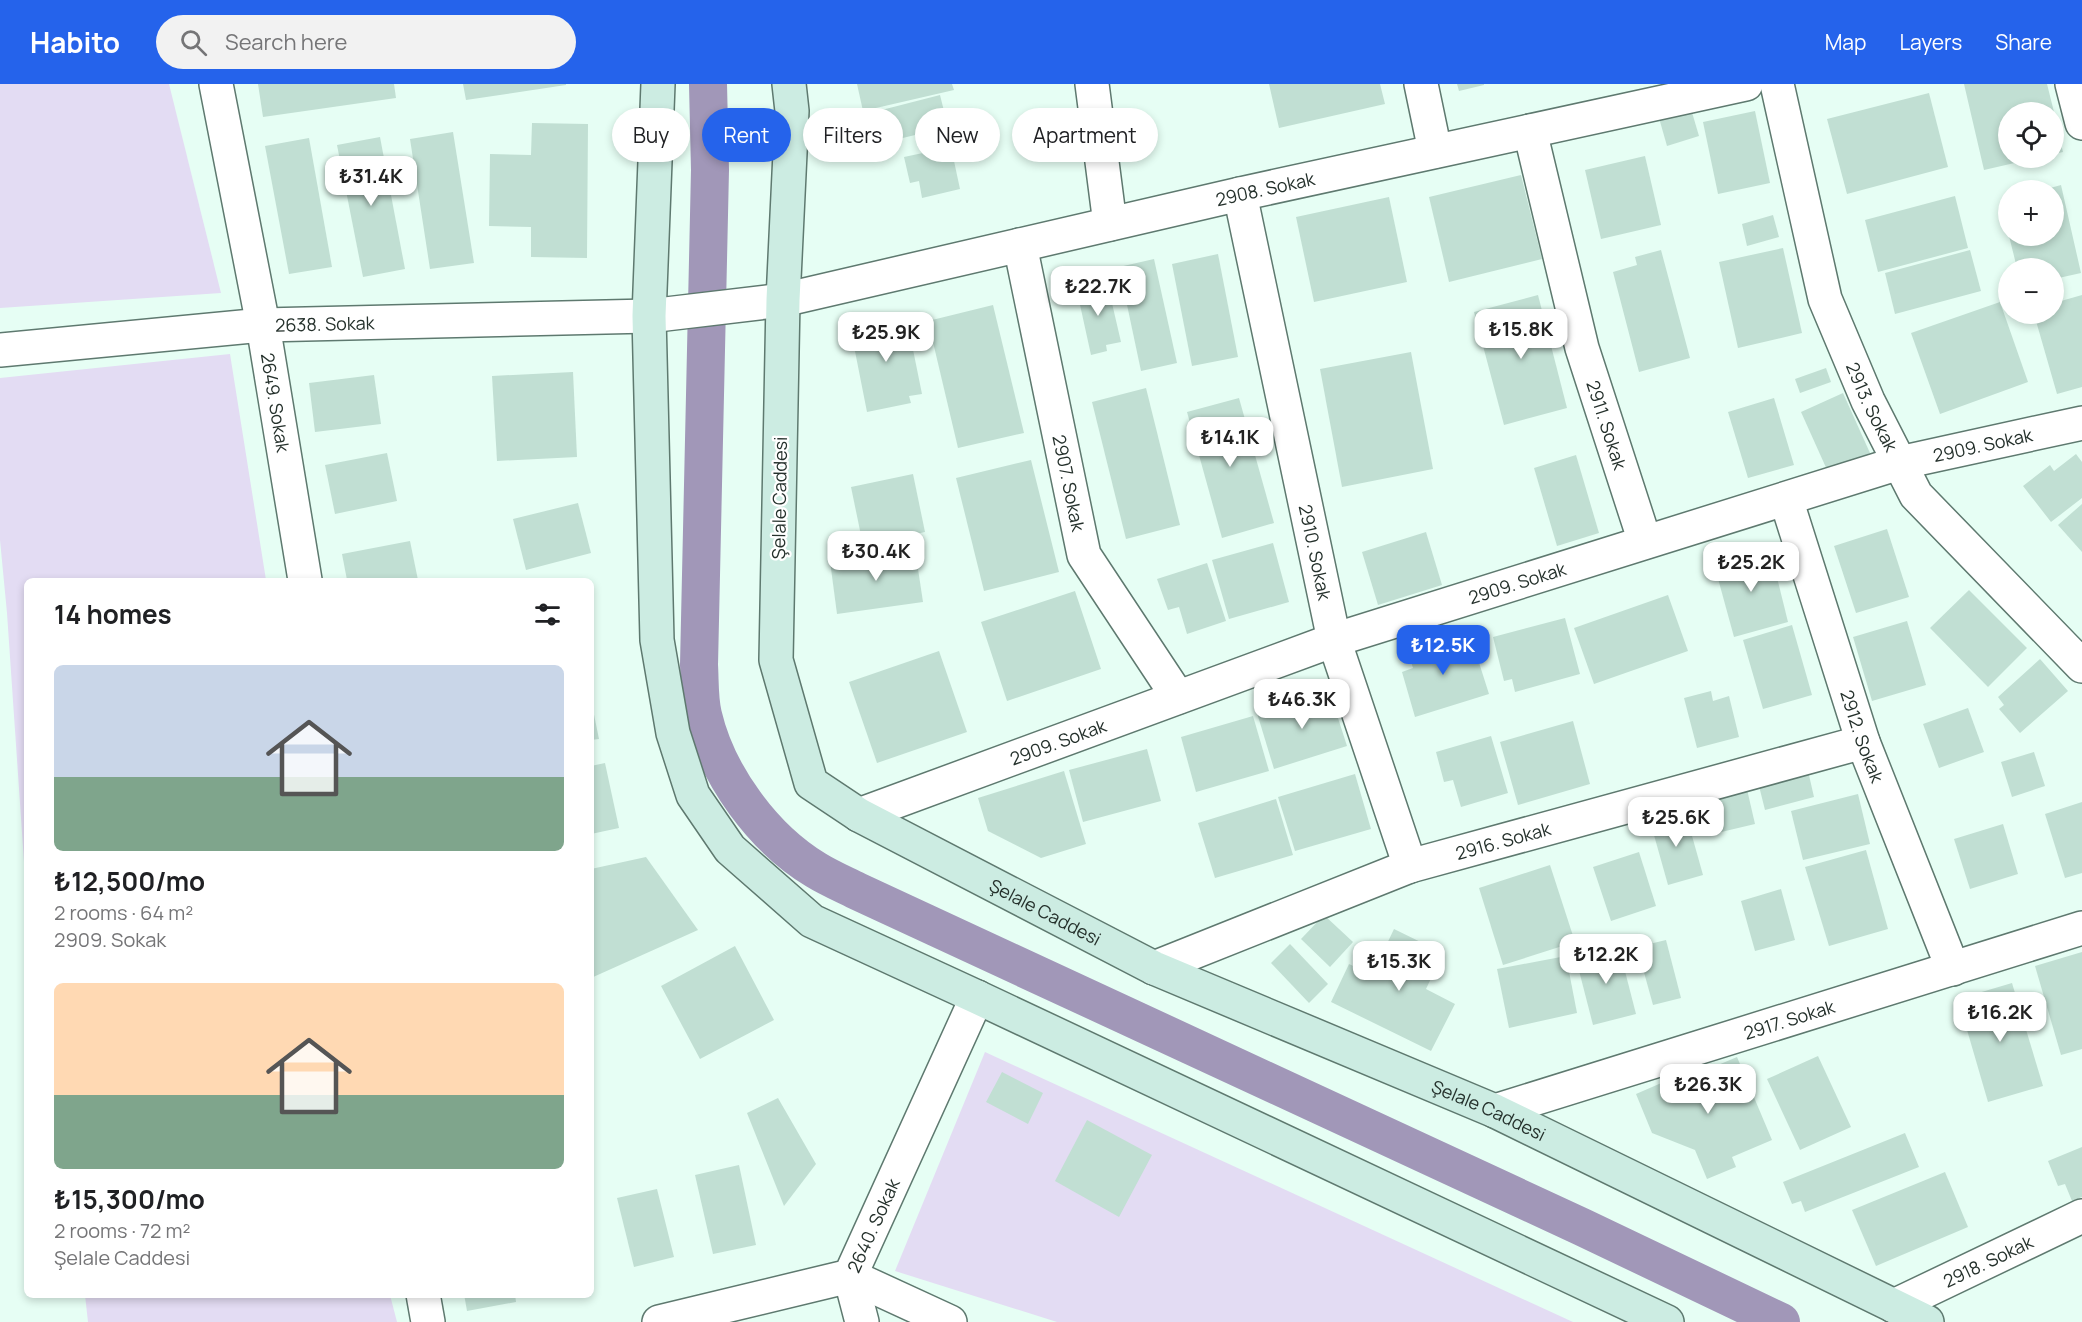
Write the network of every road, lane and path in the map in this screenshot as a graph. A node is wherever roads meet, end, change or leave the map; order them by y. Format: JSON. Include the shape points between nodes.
{"nodes":[{"id":1,"x":216,"y":84,"type":"edge"},
{"id":2,"x":658,"y":84,"type":"edge"},
{"id":3,"x":789,"y":84,"type":"edge"},
{"id":4,"x":1092,"y":84,"type":"edge"},
{"id":5,"x":1421,"y":84,"type":"edge"},
{"id":6,"x":1746,"y":84,"type":"edge"},
{"id":7,"x":1778,"y":84,"type":"edge"},
{"id":8,"x":2072,"y":84,"type":"edge"},
{"id":9,"x":2082,"y":123,"type":"edge"},
{"id":10,"x":1530,"y":131,"type":"junction"},
{"id":11,"x":1435,"y":152,"type":"junction"},
{"id":12,"x":1240,"y":194,"type":"junction"},
{"id":13,"x":1110,"y":224,"type":"junction"},
{"id":14,"x":1020,"y":245,"type":"junction"},
{"id":15,"x":783,"y":300,"type":"junction"},
{"id":16,"x":649,"y":316,"type":"junction"},
{"id":17,"x":263,"y":325,"type":"junction"},
{"id":18,"x":0,"y":350,"type":"edge"},
{"id":19,"x":2082,"y":423,"type":"edge"},
{"id":20,"x":1899,"y":463,"type":"junction"},
{"id":21,"x":1786,"y":499,"type":"junction"},
{"id":22,"x":1645,"y":543,"type":"junction"},
{"id":23,"x":305,"y":578,"type":"edge"},
{"id":24,"x":1334,"y":640,"type":"junction"},
{"id":25,"x":2082,"y":666,"type":"edge"},
{"id":26,"x":1178,"y":697,"type":"junction"},
{"id":27,"x":1863,"y":742,"type":"junction"},
{"id":28,"x":859,"y":815,"type":"junction"},
{"id":29,"x":1410,"y":866,"type":"junction"},
{"id":30,"x":2082,"y":928,"type":"edge"},
{"id":31,"x":1154,"y":968,"type":"junction"},
{"id":32,"x":1953,"y":969,"type":"junction"},
{"id":33,"x":977,"y":997,"type":"junction"},
{"id":34,"x":1495,"y":1111,"type":"junction"},
{"id":35,"x":2082,"y":1216,"type":"edge"},
{"id":36,"x":850,"y":1276,"type":"junction"},
{"id":37,"x":424,"y":1298,"type":"edge"},
{"id":38,"x":1894,"y":1306,"type":"junction"},
{"id":39,"x":428,"y":1322,"type":"edge"},
{"id":40,"x":659,"y":1322,"type":"edge"},
{"id":41,"x":862,"y":1322,"type":"edge"},
{"id":42,"x":950,"y":1322,"type":"edge"},
{"id":43,"x":1667,"y":1322,"type":"edge"},
{"id":44,"x":1927,"y":1322,"type":"edge"}],
"edges":[{"from":1,"to":17,"type":"street","name":"2649. Sokak"},
{"from":2,"to":16,"type":"street"},
{"from":3,"to":15,"type":"street","name":"Şelale Caddesi","via":[[792,111]]},
{"from":4,"to":13,"type":"street"},
{"from":5,"to":11,"type":"street"},
{"from":6,"to":10,"type":"street","name":"2908. Sokak"},
{"from":7,"to":20,"type":"street","name":"2913. Sokak","via":[[1825,299]]},
{"from":8,"to":9,"type":"street"},
{"from":10,"to":11,"type":"street","name":"2908. Sokak"},
{"from":10,"to":22,"type":"street","name":"2911. Sokak","via":[[1582,348]]},
{"from":11,"to":12,"type":"street","name":"2908. Sokak"},
{"from":12,"to":13,"type":"street","name":"2908. Sokak"},
{"from":12,"to":24,"type":"street","name":"2910. Sokak"},
{"from":13,"to":14,"type":"street","name":"2908. Sokak"},
{"from":14,"to":15,"type":"street","name":"2908. Sokak"},
{"from":14,"to":26,"type":"street","name":"2907. Sokak","via":[[1084,555]]},
{"from":15,"to":16,"type":"street","name":"2638. Sokak"},
{"from":15,"to":28,"type":"street","name":"Şelale Caddesi","via":[[776,660],[810,783]]},
{"from":16,"to":17,"type":"street","name":"2638. Sokak"},
{"from":16,"to":33,"type":"street","via":[[657,640],[673,733],[693,795],[730,849],[812,921]]},
{"from":17,"to":18,"type":"street","name":"2638. Sokak"},
{"from":17,"to":23,"type":"street","name":"2649. Sokak"},
{"from":19,"to":20,"type":"street","name":"2909. Sokak"},
{"from":20,"to":21,"type":"street","name":"2909. Sokak"},
{"from":20,"to":25,"type":"street","name":"2913. Sokak","via":[[1916,495]]},
{"from":21,"to":22,"type":"street","name":"2909. Sokak"},
{"from":21,"to":27,"type":"street","name":"2912. Sokak"},
{"from":22,"to":24,"type":"street","name":"2909. Sokak"},
{"from":24,"to":26,"type":"street","name":"2909. Sokak"},
{"from":24,"to":29,"type":"street","name":"2910. Sokak"},
{"from":26,"to":28,"type":"street","name":"2909. Sokak"},
{"from":27,"to":29,"type":"street","name":"2916. Sokak"},
{"from":27,"to":32,"type":"street","name":"2912. Sokak"},
{"from":28,"to":31,"type":"street","name":"Şelale Caddesi"},
{"from":29,"to":31,"type":"street","name":"2916. Sokak"},
{"from":30,"to":32,"type":"street","name":"2917. Sokak"},
{"from":31,"to":34,"type":"street","name":"Şelale Caddesi"},
{"from":32,"to":34,"type":"street","name":"2917. Sokak"},
{"from":33,"to":36,"type":"street","name":"2640. Sokak"},
{"from":33,"to":43,"type":"street"},
{"from":34,"to":38,"type":"street","name":"Şelale Caddesi"},
{"from":35,"to":38,"type":"street","name":"2918. Sokak"},
{"from":36,"to":40,"type":"street","name":"2640. Sokak"},
{"from":36,"to":41,"type":"street"},
{"from":36,"to":42,"type":"street"},
{"from":37,"to":39,"type":"street"},
{"from":38,"to":44,"type":"street","name":"Şelale Caddesi"}]}
